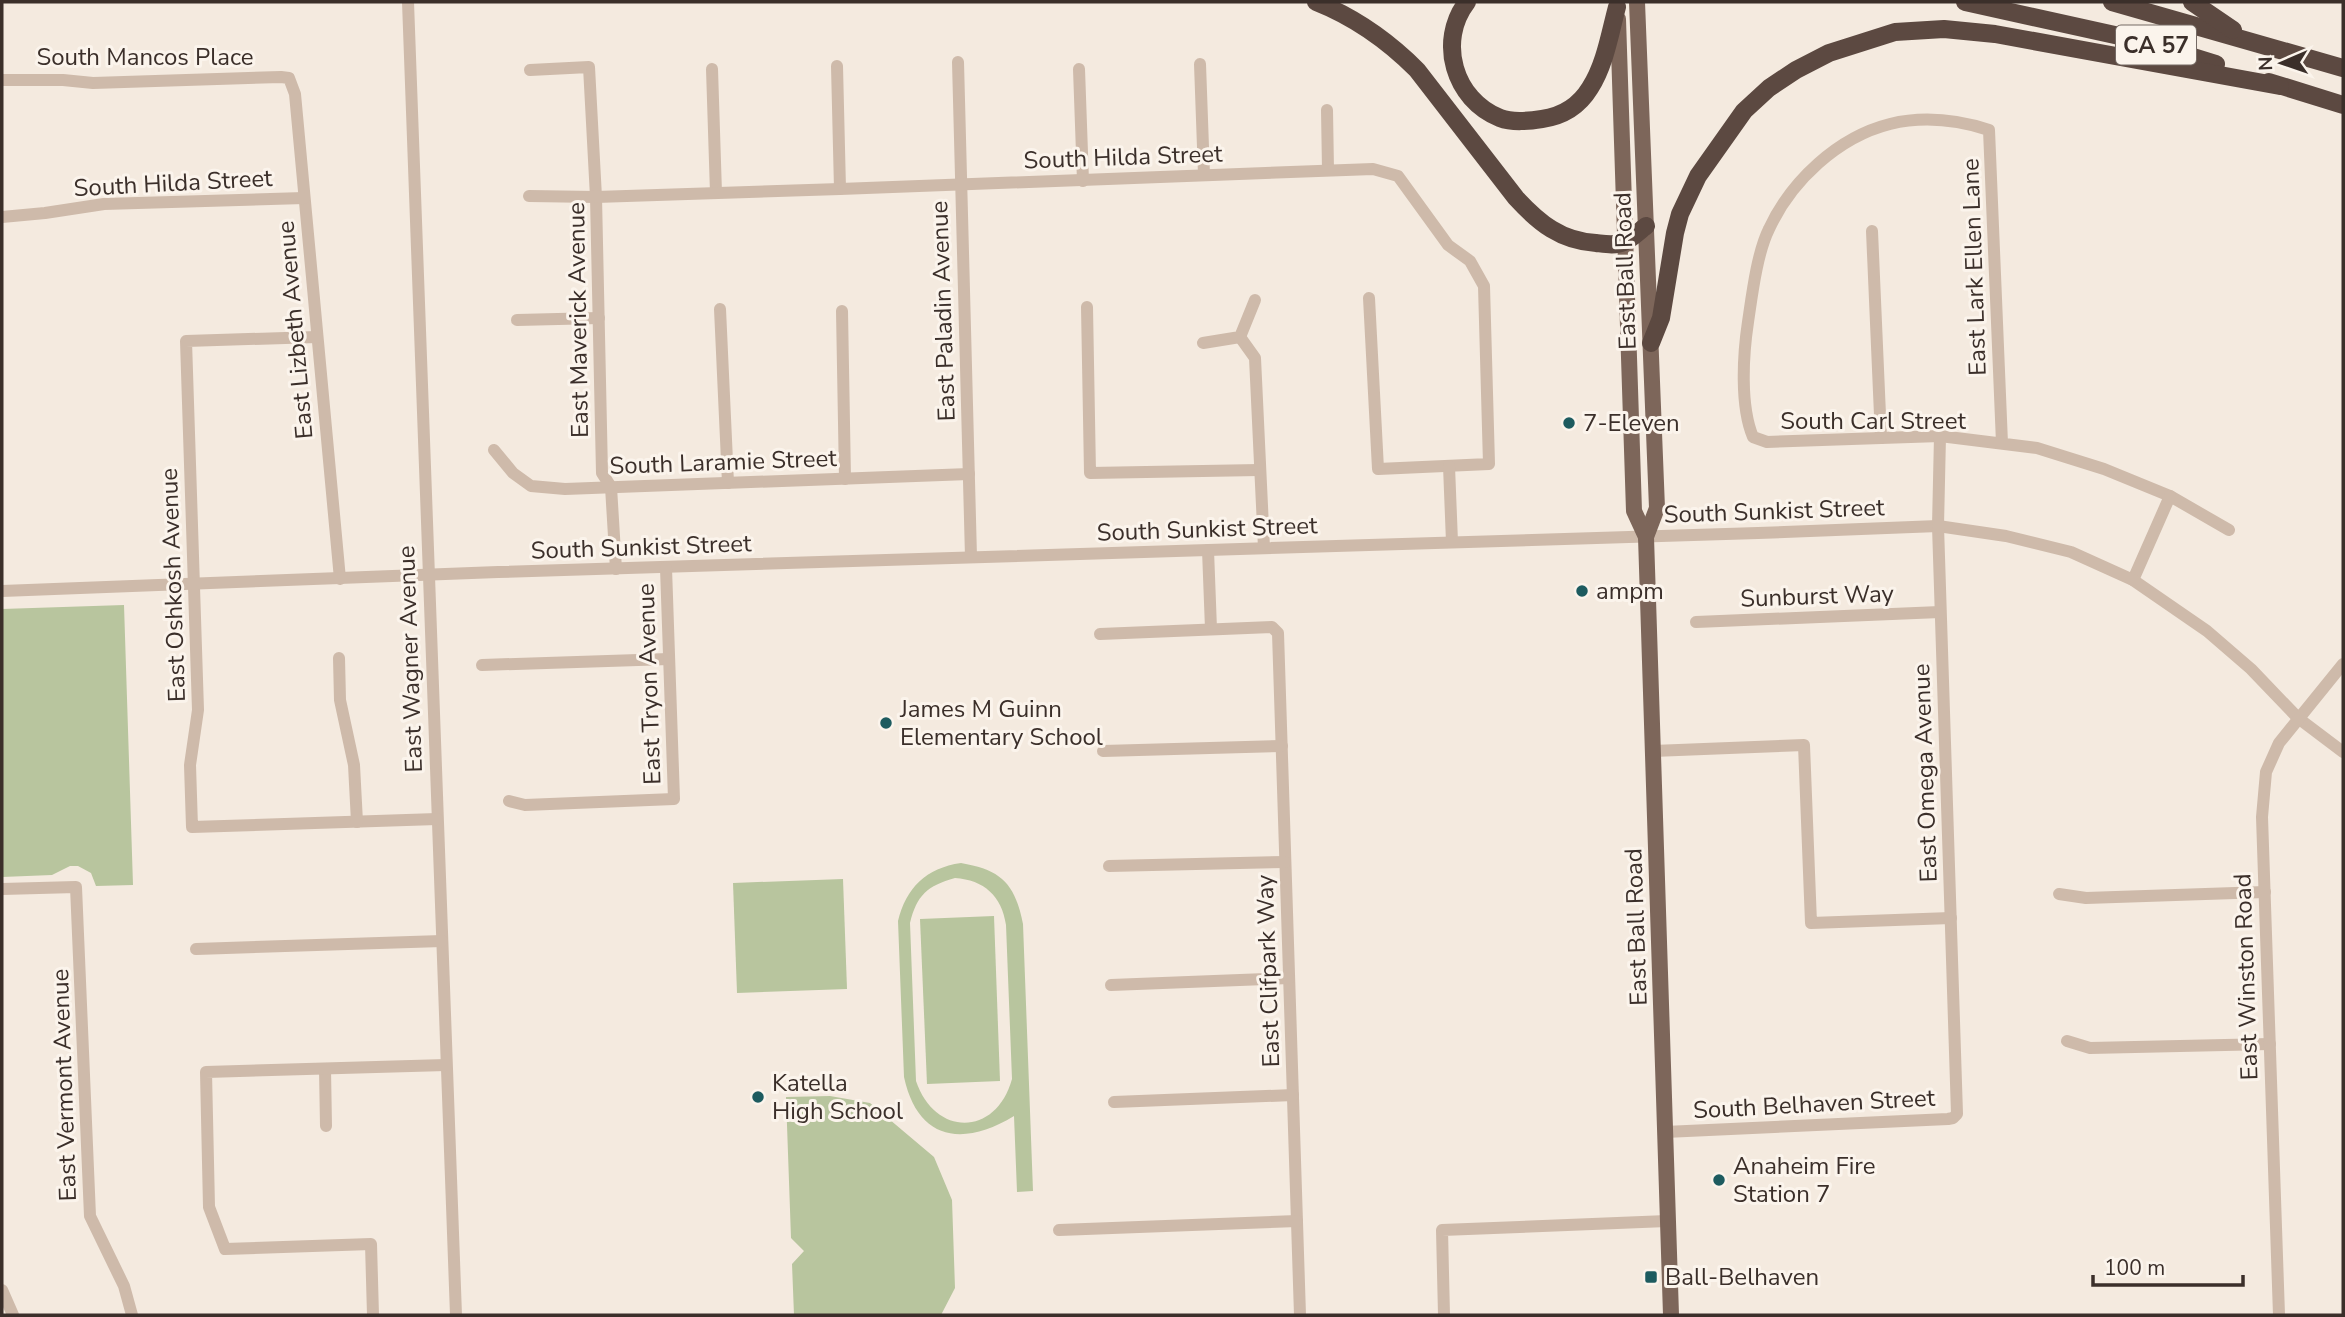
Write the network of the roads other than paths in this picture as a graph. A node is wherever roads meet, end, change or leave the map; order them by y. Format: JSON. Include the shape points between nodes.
{"nodes":[{"id":1,"x":1315,"y":2,"type":"edge"},
{"id":2,"x":1466,"y":2,"type":"edge"},
{"id":3,"x":1637,"y":2,"type":"edge"},
{"id":4,"x":1965,"y":2,"type":"edge"},
{"id":5,"x":2112,"y":2,"type":"edge"},
{"id":6,"x":2192,"y":2,"type":"edge"},
{"id":7,"x":409,"y":4,"type":"edge"},
{"id":8,"x":1617,"y":4,"type":"edge"},
{"id":9,"x":2247,"y":40,"type":"junction"},
{"id":10,"x":957,"y":62,"type":"dead end"},
{"id":11,"x":1200,"y":64,"type":"dead end"},
{"id":12,"x":836,"y":66,"type":"dead end"},
{"id":13,"x":2343,"y":68,"type":"edge"},
{"id":14,"x":530,"y":69,"type":"dead end"},
{"id":15,"x":712,"y":69,"type":"dead end"},
{"id":16,"x":1080,"y":69,"type":"dead end"},
{"id":17,"x":289,"y":78,"type":"joint"},
{"id":18,"x":2,"y":80,"type":"edge"},
{"id":19,"x":2280,"y":86,"type":"junction"},
{"id":20,"x":2343,"y":105,"type":"edge"},
{"id":21,"x":1327,"y":110,"type":"dead end"},
{"id":22,"x":1989,"y":130,"type":"joint"},
{"id":23,"x":1328,"y":170,"type":"junction"},
{"id":24,"x":1204,"y":175,"type":"junction"},
{"id":25,"x":1083,"y":181,"type":"junction"},
{"id":26,"x":961,"y":184,"type":"junction"},
{"id":27,"x":839,"y":189,"type":"junction"},
{"id":28,"x":716,"y":193,"type":"junction"},
{"id":29,"x":529,"y":196,"type":"dead end"},
{"id":30,"x":596,"y":197,"type":"junction"},
{"id":31,"x":304,"y":198,"type":"junction"},
{"id":32,"x":2,"y":217,"type":"edge"},
{"id":33,"x":1646,"y":226,"type":"junction"},
{"id":34,"x":1872,"y":231,"type":"dead end"},
{"id":35,"x":1625,"y":242,"type":"junction"},
{"id":36,"x":1369,"y":298,"type":"dead end"},
{"id":37,"x":1255,"y":300,"type":"dead end"},
{"id":38,"x":1087,"y":307,"type":"dead end"},
{"id":39,"x":720,"y":310,"type":"dead end"},
{"id":40,"x":842,"y":310,"type":"dead end"},
{"id":41,"x":599,"y":318,"type":"junction"},
{"id":42,"x":517,"y":320,"type":"dead end"},
{"id":43,"x":317,"y":337,"type":"junction"},
{"id":44,"x":1240,"y":337,"type":"junction"},
{"id":45,"x":1203,"y":343,"type":"dead end"},
{"id":46,"x":1651,"y":343,"type":"junction"},
{"id":47,"x":1940,"y":436,"type":"junction"},
{"id":48,"x":1881,"y":438,"type":"junction"},
{"id":49,"x":2002,"y":443,"type":"junction"},
{"id":50,"x":494,"y":450,"type":"dead end"},
{"id":51,"x":1449,"y":466,"type":"junction"},
{"id":52,"x":1259,"y":470,"type":"junction"},
{"id":53,"x":969,"y":474,"type":"junction"},
{"id":54,"x":845,"y":479,"type":"junction"},
{"id":55,"x":728,"y":483,"type":"junction"},
{"id":56,"x":611,"y":487,"type":"junction"},
{"id":57,"x":2170,"y":496,"type":"junction"},
{"id":58,"x":1938,"y":526,"type":"junction"},
{"id":59,"x":2229,"y":530,"type":"dead end"},
{"id":60,"x":1646,"y":537,"type":"junction"},
{"id":61,"x":1452,"y":542,"type":"junction"},
{"id":62,"x":1264,"y":548,"type":"junction"},
{"id":63,"x":1208,"y":550,"type":"junction"},
{"id":64,"x":971,"y":558,"type":"junction"},
{"id":65,"x":666,"y":568,"type":"junction"},
{"id":66,"x":616,"y":569,"type":"junction"},
{"id":67,"x":428,"y":575,"type":"junction"},
{"id":68,"x":340,"y":579,"type":"junction"},
{"id":69,"x":2133,"y":580,"type":"junction"},
{"id":70,"x":194,"y":584,"type":"junction"},
{"id":71,"x":2,"y":591,"type":"edge"},
{"id":72,"x":1940,"y":612,"type":"junction"},
{"id":73,"x":1696,"y":622,"type":"dead end"},
{"id":74,"x":1211,"y":629,"type":"junction"},
{"id":75,"x":1100,"y":634,"type":"dead end"},
{"id":76,"x":339,"y":659,"type":"dead end"},
{"id":77,"x":669,"y":659,"type":"junction"},
{"id":78,"x":2343,"y":664,"type":"edge"},
{"id":79,"x":482,"y":665,"type":"dead end"},
{"id":80,"x":2298,"y":718,"type":"junction"},
{"id":81,"x":1282,"y":746,"type":"junction"},
{"id":82,"x":1103,"y":751,"type":"dead end"},
{"id":83,"x":1653,"y":751,"type":"junction"},
{"id":84,"x":2343,"y":752,"type":"edge"},
{"id":85,"x":509,"y":801,"type":"dead end"},
{"id":86,"x":437,"y":819,"type":"junction"},
{"id":87,"x":357,"y":822,"type":"junction"},
{"id":88,"x":1285,"y":862,"type":"junction"},
{"id":89,"x":1109,"y":866,"type":"dead end"},
{"id":90,"x":2,"y":889,"type":"edge"},
{"id":91,"x":2264,"y":892,"type":"junction"},
{"id":92,"x":2059,"y":894,"type":"dead end"},
{"id":93,"x":1951,"y":918,"type":"junction"},
{"id":94,"x":442,"y":941,"type":"junction"},
{"id":95,"x":196,"y":949,"type":"dead end"},
{"id":96,"x":1289,"y":978,"type":"junction"},
{"id":97,"x":1111,"y":985,"type":"dead end"},
{"id":98,"x":2067,"y":1041,"type":"dead end"},
{"id":99,"x":2270,"y":1044,"type":"junction"},
{"id":100,"x":446,"y":1065,"type":"junction"},
{"id":101,"x":325,"y":1069,"type":"junction"},
{"id":102,"x":1293,"y":1095,"type":"junction"},
{"id":103,"x":1114,"y":1102,"type":"dead end"},
{"id":104,"x":1957,"y":1108,"type":"joint"},
{"id":105,"x":326,"y":1126,"type":"dead end"},
{"id":106,"x":1665,"y":1132,"type":"junction"},
{"id":107,"x":1297,"y":1221,"type":"junction"},
{"id":108,"x":1667,"y":1221,"type":"junction"},
{"id":109,"x":1059,"y":1230,"type":"dead end"},
{"id":110,"x":2,"y":1290,"type":"edge"},
{"id":111,"x":13,"y":1315,"type":"edge"},
{"id":112,"x":132,"y":1315,"type":"edge"},
{"id":113,"x":373,"y":1315,"type":"edge"},
{"id":114,"x":456,"y":1315,"type":"edge"},
{"id":115,"x":1300,"y":1315,"type":"edge"},
{"id":116,"x":1444,"y":1315,"type":"edge"},
{"id":117,"x":1671,"y":1315,"type":"edge"},
{"id":118,"x":2279,"y":1315,"type":"edge"}],
"edges":[{"from":1,"to":35,"type":"highway","via":[[1360,24],[1417,70],[1516,198],[1541,223],[1578,242]]},
{"from":2,"to":8,"type":"highway","via":[[1453,32],[1457,75],[1477,103],[1514,121],[1549,118],[1580,102],[1600,68]]},
{"from":3,"to":33,"type":"main road","name":"East Ball Road"},
{"from":4,"to":19,"type":"highway","number":"CA 57","via":[[2142,41]]},
{"from":5,"to":9,"type":"highway","number":"CA 57"},
{"from":6,"to":9,"type":"highway"},
{"from":7,"to":67,"type":"street","name":"East Wagner Avenue"},
{"from":8,"to":35,"type":"main road","name":"East Ball Road"},
{"from":9,"to":13,"type":"highway","number":"CA 57"},
{"from":10,"to":26,"type":"street","name":"East Paladin Avenue"},
{"from":11,"to":24,"type":"street"},
{"from":12,"to":27,"type":"street"},
{"from":14,"to":30,"type":"street","name":"East Maverick Avenue","via":[[589,68]]},
{"from":15,"to":28,"type":"street"},
{"from":16,"to":25,"type":"street"},
{"from":17,"to":18,"type":"street","name":"South Mancos Place","via":[[93,83]]},
{"from":17,"to":31,"type":"street","name":"East Lizbeth Avenue","via":[[295,94]]},
{"from":19,"to":20,"type":"highway","number":"CA 57"},
{"from":19,"to":46,"type":"highway","via":[[1996,34],[1944,30],[1895,32],[1829,53],[1778,82],[1744,111],[1698,176],[1675,233],[1661,318]]},
{"from":21,"to":23,"type":"street"},
{"from":22,"to":48,"type":"street","name":"South Carl Street","via":[[1962,122],[1924,120],[1890,124],[1859,137],[1824,158],[1795,188],[1768,230],[1745,347],[1747,423],[1753,438],[1767,442]]},
{"from":22,"to":49,"type":"street","name":"East Lark Ellen Lane"},
{"from":23,"to":24,"type":"street","name":"South Hilda Street"},
{"from":23,"to":51,"type":"street","name":"South Hilda Street","via":[[1373,169],[1398,176],[1448,245],[1470,261],[1483,286],[1489,464]]},
{"from":24,"to":25,"type":"street","name":"South Hilda Street"},
{"from":25,"to":26,"type":"street","name":"South Hilda Street"},
{"from":26,"to":27,"type":"street","name":"South Hilda Street"},
{"from":26,"to":53,"type":"street","name":"East Paladin Avenue"},
{"from":27,"to":28,"type":"street","name":"South Hilda Street"},
{"from":28,"to":30,"type":"street","name":"South Hilda Street"},
{"from":29,"to":30,"type":"street","name":"South Hilda Street"},
{"from":30,"to":41,"type":"street","name":"East Maverick Avenue"},
{"from":31,"to":32,"type":"street","name":"South Hilda Street","via":[[104,204]]},
{"from":31,"to":43,"type":"street","name":"East Lizbeth Avenue"},
{"from":33,"to":35,"type":"highway"},
{"from":33,"to":46,"type":"main road","name":"East Ball Road"},
{"from":34,"to":48,"type":"street"},
{"from":35,"to":60,"type":"main road","name":"East Ball Road","via":[[1634,512]]},
{"from":36,"to":51,"type":"street","via":[[1378,469]]},
{"from":37,"to":44,"type":"street"},
{"from":38,"to":52,"type":"street","via":[[1090,473]]},
{"from":39,"to":55,"type":"street"},
{"from":40,"to":54,"type":"street"},
{"from":41,"to":42,"type":"street"},
{"from":41,"to":56,"type":"street","name":"East Maverick Avenue","via":[[602,473]]},
{"from":43,"to":68,"type":"street","name":"East Lizbeth Avenue"},
{"from":43,"to":70,"type":"street","name":"East Oshkosh Avenue","via":[[186,341]]},
{"from":44,"to":45,"type":"street"},
{"from":44,"to":52,"type":"street","via":[[1255,358]]},
{"from":46,"to":60,"type":"main road","name":"East Ball Road","via":[[1657,508]]},
{"from":47,"to":48,"type":"street","name":"South Carl Street"},
{"from":47,"to":49,"type":"street","name":"South Carl Street"},
{"from":47,"to":58,"type":"street","name":"East Omega Avenue"},
{"from":49,"to":57,"type":"street","name":"South Carl Street","via":[[2104,469]]},
{"from":50,"to":56,"type":"street","name":"South Laramie Street","via":[[531,486]]},
{"from":51,"to":61,"type":"street"},
{"from":52,"to":62,"type":"street"},
{"from":53,"to":54,"type":"street","name":"South Laramie Street"},
{"from":53,"to":64,"type":"street","name":"East Paladin Avenue"},
{"from":54,"to":55,"type":"street","name":"South Laramie Street"},
{"from":55,"to":56,"type":"street","name":"South Laramie Street"},
{"from":56,"to":66,"type":"street","name":"East Maverick Avenue"},
{"from":57,"to":59,"type":"street","name":"South Carl Street"},
{"from":57,"to":69,"type":"street"},
{"from":58,"to":60,"type":"street","name":"South Sunkist Street"},
{"from":58,"to":69,"type":"street","name":"South Sunkist Street","via":[[2071,552]]},
{"from":58,"to":72,"type":"street","name":"East Omega Avenue"},
{"from":60,"to":61,"type":"street","name":"South Sunkist Street"},
{"from":60,"to":83,"type":"main road","name":"East Ball Road"},
{"from":61,"to":62,"type":"street","name":"South Sunkist Street"},
{"from":62,"to":63,"type":"street","name":"South Sunkist Street"},
{"from":63,"to":64,"type":"street","name":"South Sunkist Street"},
{"from":63,"to":74,"type":"street"},
{"from":64,"to":65,"type":"street","name":"South Sunkist Street"},
{"from":65,"to":66,"type":"street","name":"South Sunkist Street"},
{"from":65,"to":77,"type":"street","name":"East Tryon Avenue"},
{"from":66,"to":67,"type":"street","name":"South Sunkist Street"},
{"from":67,"to":68,"type":"street","name":"South Sunkist Street"},
{"from":67,"to":86,"type":"street","name":"East Wagner Avenue"},
{"from":68,"to":70,"type":"street","name":"South Sunkist Street"},
{"from":69,"to":80,"type":"street","name":"South Sunkist Street","via":[[2207,631]]},
{"from":70,"to":71,"type":"street","name":"South Sunkist Street"},
{"from":70,"to":87,"type":"street","name":"East Oshkosh Avenue","via":[[198,710],[190,765],[192,827]]},
{"from":72,"to":73,"type":"street","name":"Sunburst Way"},
{"from":72,"to":93,"type":"street","name":"East Omega Avenue"},
{"from":74,"to":75,"type":"street"},
{"from":74,"to":81,"type":"street","name":"East Clifpark Way","via":[[1272,627],[1278,634]]},
{"from":76,"to":87,"type":"street"},
{"from":77,"to":79,"type":"street"},
{"from":77,"to":85,"type":"street","name":"East Tryon Avenue","via":[[674,799],[526,805]]},
{"from":78,"to":80,"type":"street","name":"East Winston Road"},
{"from":80,"to":84,"type":"street","name":"South Sunkist Street"},
{"from":80,"to":91,"type":"street","name":"East Winston Road","via":[[2279,743],[2266,772]]},
{"from":81,"to":82,"type":"street"},
{"from":81,"to":88,"type":"street","name":"East Clifpark Way"},
{"from":83,"to":93,"type":"street","via":[[1804,746],[1811,923]]},
{"from":83,"to":106,"type":"main road","name":"East Ball Road"},
{"from":86,"to":87,"type":"street"},
{"from":86,"to":94,"type":"street","name":"East Wagner Avenue"},
{"from":88,"to":89,"type":"street"},
{"from":88,"to":96,"type":"street","name":"East Clifpark Way"},
{"from":90,"to":112,"type":"street","name":"East Vermont Avenue","via":[[76,887],[90,1216],[124,1286]]},
{"from":91,"to":92,"type":"street","via":[[2086,898]]},
{"from":91,"to":99,"type":"street","name":"East Winston Road"},
{"from":93,"to":104,"type":"street","name":"East Omega Avenue"},
{"from":94,"to":95,"type":"street"},
{"from":94,"to":100,"type":"street","name":"East Wagner Avenue"},
{"from":96,"to":97,"type":"street"},
{"from":96,"to":102,"type":"street","name":"East Clifpark Way"},
{"from":98,"to":99,"type":"street","via":[[2090,1048]]},
{"from":99,"to":118,"type":"street","name":"East Winston Road"},
{"from":100,"to":101,"type":"street"},
{"from":100,"to":114,"type":"street","name":"East Wagner Avenue"},
{"from":101,"to":105,"type":"street"},
{"from":101,"to":113,"type":"street","via":[[206,1072],[209,1207],[225,1249],[371,1244]]},
{"from":102,"to":103,"type":"street"},
{"from":102,"to":107,"type":"street","name":"East Clifpark Way"},
{"from":104,"to":106,"type":"street","name":"South Belhaven Street","via":[[1957,1114],[1948,1119]]},
{"from":106,"to":108,"type":"main road","name":"East Ball Road"},
{"from":107,"to":109,"type":"street"},
{"from":107,"to":115,"type":"street","name":"East Clifpark Way"},
{"from":108,"to":116,"type":"street","via":[[1441,1230]]},
{"from":108,"to":117,"type":"main road","name":"East Ball Road"},
{"from":110,"to":111,"type":"street"}]}
